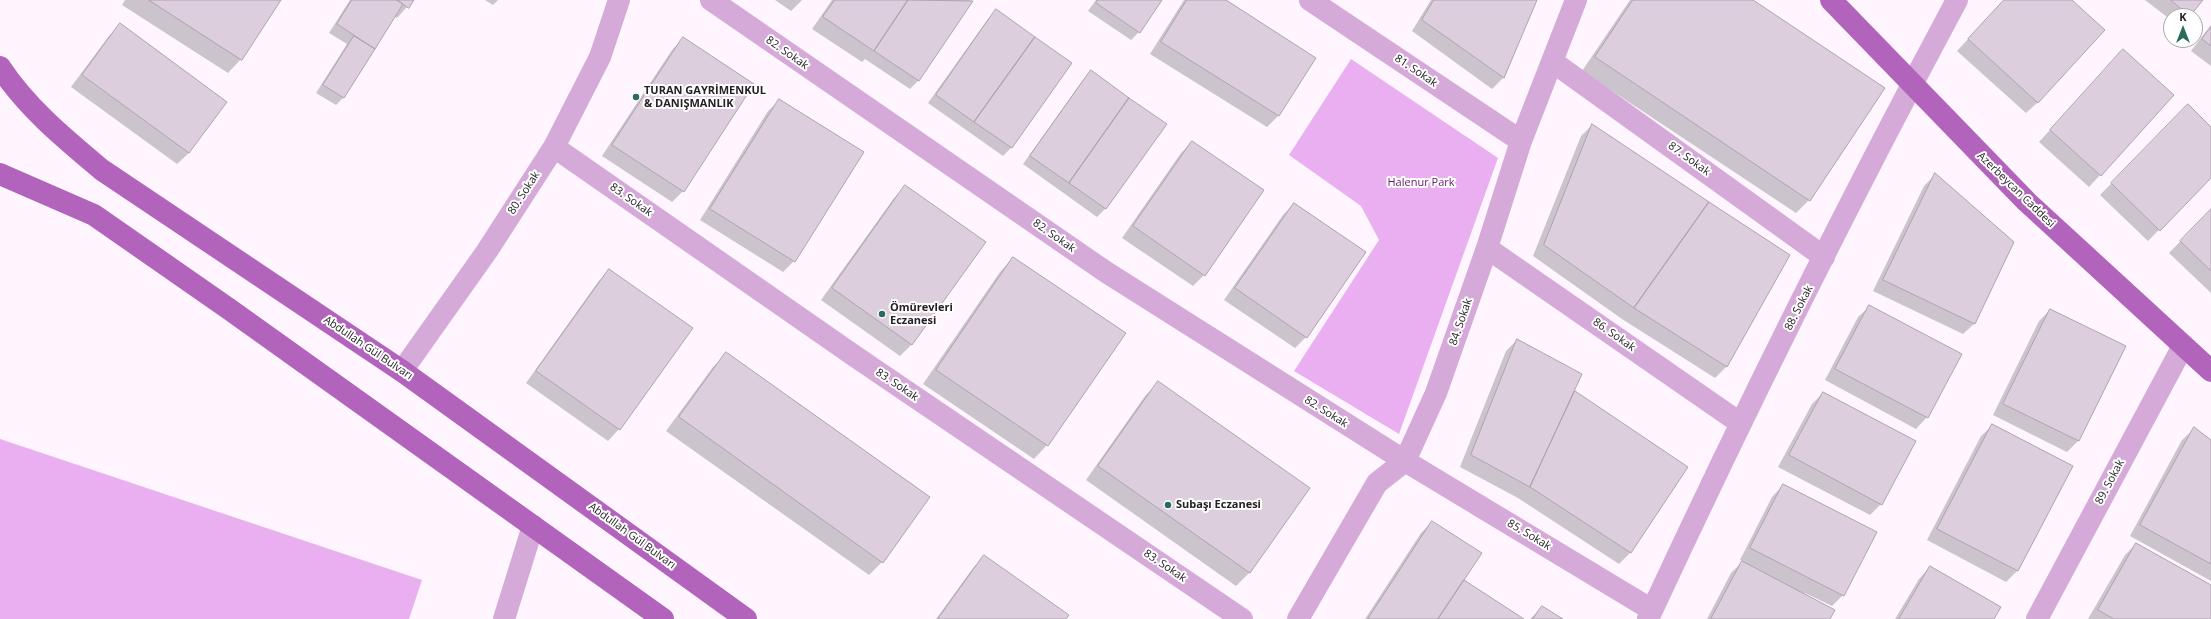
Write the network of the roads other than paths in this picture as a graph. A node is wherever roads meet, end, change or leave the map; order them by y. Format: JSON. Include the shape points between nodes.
{"nodes":[{"id":1,"x":619,"y":0,"type":"edge"},
{"id":2,"x":711,"y":0,"type":"edge"},
{"id":3,"x":1310,"y":0,"type":"edge"},
{"id":4,"x":1576,"y":0,"type":"edge"},
{"id":5,"x":1831,"y":0,"type":"edge"},
{"id":6,"x":1957,"y":0,"type":"edge"},
{"id":7,"x":1554,"y":62,"type":"junction"},
{"id":8,"x":0,"y":67,"type":"edge"},
{"id":9,"x":1911,"y":85,"type":"junction"},
{"id":10,"x":1521,"y":141,"type":"junction"},
{"id":11,"x":554,"y":146,"type":"junction"},
{"id":12,"x":0,"y":174,"type":"edge"},
{"id":13,"x":1487,"y":248,"type":"junction"},
{"id":14,"x":1824,"y":257,"type":"junction"},
{"id":15,"x":2183,"y":346,"type":"junction"},
{"id":16,"x":402,"y":371,"type":"junction"},
{"id":17,"x":2211,"y":371,"type":"edge"},
{"id":18,"x":1740,"y":423,"type":"junction"},
{"id":19,"x":1405,"y":461,"type":"junction"},
{"id":20,"x":533,"y":526,"type":"junction"},
{"id":21,"x":1650,"y":614,"type":"edge"},
{"id":22,"x":504,"y":619,"type":"edge"},
{"id":23,"x":663,"y":619,"type":"edge"},
{"id":24,"x":746,"y":619,"type":"edge"},
{"id":25,"x":1242,"y":619,"type":"edge"},
{"id":26,"x":1298,"y":619,"type":"edge"},
{"id":27,"x":2037,"y":619,"type":"edge"}],
"edges":[{"from":1,"to":11,"type":"street","name":"80. Sokak","via":[[600,57]]},
{"from":2,"to":19,"type":"street","name":"82. Sokak","via":[[1106,272]]},
{"from":3,"to":10,"type":"street","name":"81. Sokak"},
{"from":4,"to":7,"type":"street","name":"84. Sokak"},
{"from":5,"to":9,"type":"main road","name":"Azerbeycan Caddesi"},
{"from":6,"to":9,"type":"street","name":"88. Sokak"},
{"from":7,"to":10,"type":"street","name":"84. Sokak"},
{"from":7,"to":14,"type":"street","name":"87. Sokak"},
{"from":8,"to":16,"type":"main road","name":"Abdullah Gül Bulvarı","via":[[13,87],[61,136],[102,170]]},
{"from":9,"to":14,"type":"street","name":"88. Sokak"},
{"from":9,"to":15,"type":"main road","name":"Azerbeycan Caddesi","via":[[2027,202]]},
{"from":10,"to":13,"type":"street","name":"84. Sokak"},
{"from":11,"to":16,"type":"street","name":"80. Sokak","via":[[487,251]]},
{"from":11,"to":25,"type":"street","name":"83. Sokak","via":[[863,361]]},
{"from":12,"to":20,"type":"main road","via":[[94,215]]},
{"from":13,"to":18,"type":"street","name":"86. Sokak"},
{"from":13,"to":19,"type":"street","name":"84. Sokak","via":[[1436,393]]},
{"from":14,"to":18,"type":"street","name":"88. Sokak"},
{"from":15,"to":17,"type":"main road","name":"Azerbeycan Caddesi"},
{"from":15,"to":27,"type":"street","name":"89. Sokak"},
{"from":16,"to":24,"type":"main road","name":"Abdullah Gül Bulvarı"},
{"from":18,"to":21,"type":"street","name":"88. Sokak"},
{"from":19,"to":21,"type":"street","name":"85. Sokak"},
{"from":19,"to":26,"type":"street","name":"84. Sokak","via":[[1377,483]]},
{"from":20,"to":22,"type":"street"},
{"from":20,"to":23,"type":"main road"}]}
